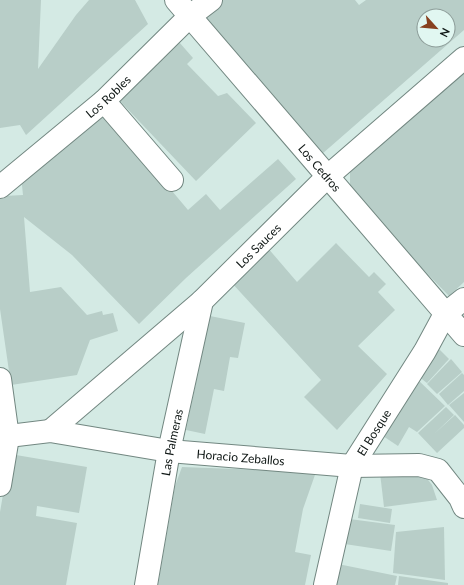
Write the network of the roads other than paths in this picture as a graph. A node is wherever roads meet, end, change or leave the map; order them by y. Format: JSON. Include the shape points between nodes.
{"nodes":[{"id":1,"x":176,"y":0,"type":"edge"},
{"id":2,"x":211,"y":0,"type":"edge"},
{"id":3,"x":190,"y":16,"type":"junction"},
{"id":4,"x":464,"y":58,"type":"edge"},
{"id":5,"x":104,"y":101,"type":"junction"},
{"id":6,"x":328,"y":176,"type":"junction"},
{"id":7,"x":172,"y":180,"type":"dead end"},
{"id":8,"x":0,"y":187,"type":"edge"},
{"id":9,"x":464,"y":299,"type":"edge"},
{"id":10,"x":202,"y":301,"type":"junction"},
{"id":11,"x":445,"y":314,"type":"junction"},
{"id":12,"x":464,"y":335,"type":"edge"},
{"id":13,"x":0,"y":379,"type":"edge"},
{"id":14,"x":50,"y":431,"type":"junction"},
{"id":15,"x":4,"y":437,"type":"edge"},
{"id":16,"x":169,"y":451,"type":"junction"},
{"id":17,"x":352,"y":466,"type":"junction"},
{"id":18,"x":0,"y":485,"type":"edge"},
{"id":19,"x":464,"y":507,"type":"edge"},
{"id":20,"x":146,"y":585,"type":"edge"},
{"id":21,"x":325,"y":585,"type":"edge"}],
"edges":[{"from":1,"to":3,"type":"street","name":"Los Cedros"},
{"from":2,"to":3,"type":"street","name":"Los Robles"},
{"from":3,"to":5,"type":"street","name":"Los Robles"},
{"from":3,"to":6,"type":"street","name":"Los Cedros"},
{"from":4,"to":6,"type":"street","name":"Los Sauces"},
{"from":5,"to":7,"type":"street"},
{"from":5,"to":8,"type":"street","name":"Los Robles"},
{"from":6,"to":10,"type":"street","name":"Los Sauces"},
{"from":6,"to":11,"type":"street","name":"Los Cedros"},
{"from":9,"to":11,"type":"street","name":"El Bosque"},
{"from":10,"to":14,"type":"street","name":"Los Sauces"},
{"from":10,"to":16,"type":"street","name":"Las Palmeras"},
{"from":11,"to":12,"type":"street","name":"Los Cedros"},
{"from":11,"to":17,"type":"street","name":"El Bosque","via":[[425,351]]},
{"from":13,"to":15,"type":"street"},
{"from":14,"to":15,"type":"street","name":"Horacio Zeballos"},
{"from":14,"to":16,"type":"street","name":"Horacio Zeballos"},
{"from":15,"to":18,"type":"street"},
{"from":16,"to":17,"type":"street","name":"Horacio Zeballos"},
{"from":16,"to":20,"type":"street","name":"Las Palmeras"},
{"from":17,"to":19,"type":"street","name":"Horacio Zeballos","via":[[419,465],[438,470]]},
{"from":17,"to":21,"type":"street","name":"El Bosque"}]}
